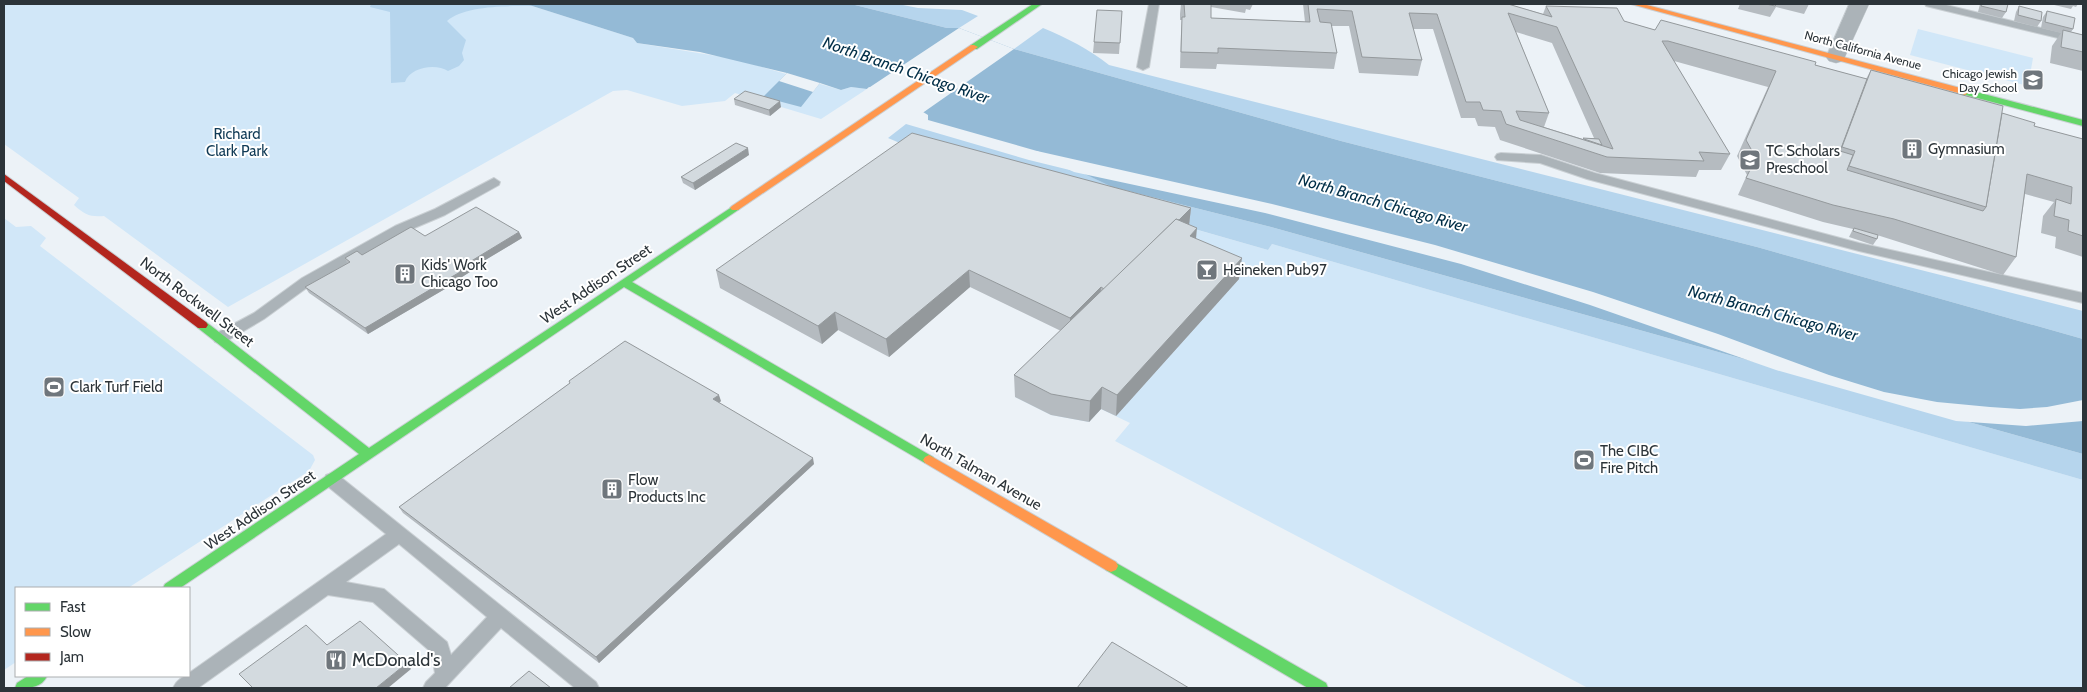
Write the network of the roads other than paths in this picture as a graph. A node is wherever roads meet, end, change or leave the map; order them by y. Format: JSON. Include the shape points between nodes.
{"nodes":[{"id":1,"x":1038,"y":4,"type":"edge"},
{"id":2,"x":1154,"y":4,"type":"edge"},
{"id":3,"x":1635,"y":4,"type":"edge"},
{"id":4,"x":1859,"y":4,"type":"edge"},
{"id":5,"x":1930,"y":4,"type":"edge"},
{"id":6,"x":2083,"y":41,"type":"edge"},
{"id":7,"x":1836,"y":57,"type":"junction"},
{"id":8,"x":1143,"y":67,"type":"dead end"},
{"id":9,"x":2083,"y":123,"type":"edge"},
{"id":10,"x":1501,"y":157,"type":"dead end"},
{"id":11,"x":4,"y":177,"type":"edge"},
{"id":12,"x":494,"y":182,"type":"dead end"},
{"id":13,"x":625,"y":283,"type":"junction"},
{"id":14,"x":2083,"y":298,"type":"edge"},
{"id":15,"x":220,"y":338,"type":"junction"},
{"id":16,"x":369,"y":455,"type":"junction"},
{"id":17,"x":332,"y":480,"type":"junction"},
{"id":18,"x":400,"y":534,"type":"junction"},
{"id":19,"x":172,"y":587,"type":"edge"},
{"id":20,"x":325,"y":588,"type":"junction"},
{"id":21,"x":500,"y":616,"type":"junction"},
{"id":22,"x":38,"y":677,"type":"edge"},
{"id":23,"x":439,"y":682,"type":"edge"},
{"id":24,"x":22,"y":688,"type":"edge"},
{"id":25,"x":183,"y":688,"type":"edge"},
{"id":26,"x":589,"y":688,"type":"edge"},
{"id":27,"x":1321,"y":688,"type":"edge"}],
"edges":[{"from":1,"to":13,"type":"street","name":"West Addison Street"},
{"from":2,"to":8,"type":"lane"},
{"from":3,"to":7,"type":"street","name":"North California Avenue"},
{"from":4,"to":7,"type":"street"},
{"from":5,"to":6,"type":"lane"},
{"from":7,"to":9,"type":"street","name":"North California Avenue"},
{"from":10,"to":14,"type":"lane","via":[[1541,160],[1859,247]]},
{"from":11,"to":15,"type":"street","name":"North Rockwell Street"},
{"from":12,"to":15,"type":"lane","via":[[306,281],[259,316]]},
{"from":13,"to":16,"type":"street","name":"West Addison Street"},
{"from":13,"to":27,"type":"street","name":"North Talman Avenue"},
{"from":15,"to":16,"type":"street","name":"North Rockwell Street"},
{"from":16,"to":17,"type":"street","name":"West Addison Street"},
{"from":17,"to":18,"type":"lane"},
{"from":17,"to":19,"type":"street","name":"West Addison Street"},
{"from":18,"to":20,"type":"lane"},
{"from":18,"to":21,"type":"lane"},
{"from":20,"to":23,"type":"lane","via":[[378,595],[440,648]]},
{"from":20,"to":25,"type":"lane"},
{"from":21,"to":23,"type":"lane"},
{"from":21,"to":26,"type":"lane"},
{"from":22,"to":24,"type":"street"}]}
